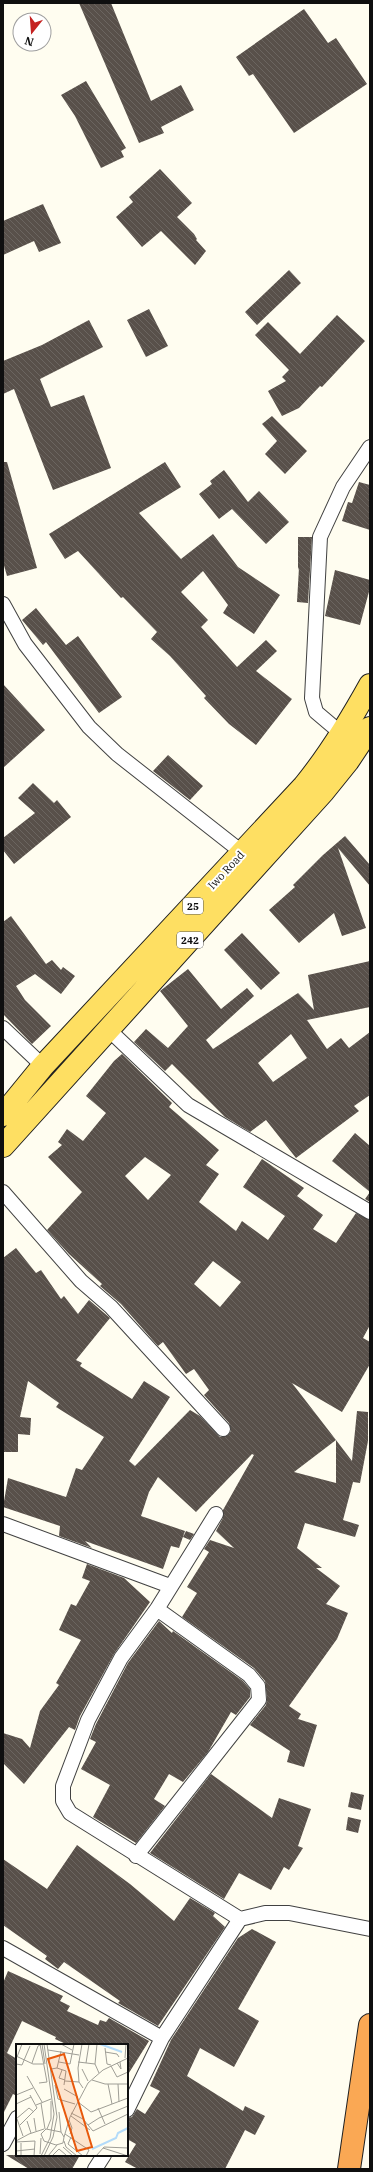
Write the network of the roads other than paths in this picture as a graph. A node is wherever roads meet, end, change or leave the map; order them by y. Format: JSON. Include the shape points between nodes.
{"nodes":[{"id":1,"x":370,"y":447,"type":"edge"},
{"id":2,"x":3,"y":604,"type":"edge"},
{"id":3,"x":370,"y":685,"type":"edge"},
{"id":4,"x":370,"y":728,"type":"edge"},
{"id":5,"x":342,"y":734,"type":"junction"},
{"id":6,"x":242,"y":853,"type":"junction"},
{"id":7,"x":3,"y":1028,"type":"edge"},
{"id":8,"x":108,"y":1029,"type":"junction"},
{"id":9,"x":43,"y":1066,"type":"junction"},
{"id":10,"x":3,"y":1116,"type":"edge"},
{"id":11,"x":3,"y":1146,"type":"edge"},
{"id":12,"x":3,"y":1192,"type":"edge"},
{"id":13,"x":370,"y":1212,"type":"edge"},
{"id":14,"x":223,"y":1429,"type":"dead end"},
{"id":15,"x":216,"y":1514,"type":"dead end"},
{"id":16,"x":3,"y":1524,"type":"edge"},
{"id":17,"x":170,"y":1586,"type":"junction"},
{"id":18,"x":157,"y":1609,"type":"junction"},
{"id":19,"x":136,"y":1856,"type":"junction"},
{"id":20,"x":240,"y":1919,"type":"junction"},
{"id":21,"x":370,"y":1929,"type":"edge"},
{"id":22,"x":3,"y":1948,"type":"edge"},
{"id":23,"x":370,"y":2025,"type":"edge"},
{"id":24,"x":162,"y":2038,"type":"junction"},
{"id":25,"x":128,"y":2108,"type":"edge"},
{"id":26,"x":16,"y":2120,"type":"edge"},
{"id":27,"x":3,"y":2144,"type":"edge"},
{"id":28,"x":103,"y":2156,"type":"edge"},
{"id":29,"x":95,"y":2169,"type":"edge"},
{"id":30,"x":349,"y":2169,"type":"edge"}],
"edges":[{"from":1,"to":5,"type":"street","via":[[343,487],[320,537],[312,698],[316,712]]},
{"from":2,"to":6,"type":"street","via":[[25,644],[89,727],[118,754]]},
{"from":3,"to":5,"type":"main road","name":"Iwo Road","number":"25"},
{"from":4,"to":8,"type":"main road","name":"Iwo Road","number":"242","via":[[323,792]]},
{"from":5,"to":6,"type":"main road","name":"Iwo Road","number":"25","via":[[308,780]]},
{"from":6,"to":9,"type":"main road","name":"Iwo Road","number":"25"},
{"from":7,"to":9,"type":"street"},
{"from":8,"to":11,"type":"main road","name":"Iwo Road","number":"242"},
{"from":8,"to":13,"type":"street","via":[[188,1105]]},
{"from":9,"to":10,"type":"main road","name":"Iwo Road","number":"25"},
{"from":12,"to":14,"type":"street","via":[[81,1281],[111,1307]]},
{"from":15,"to":17,"type":"street"},
{"from":16,"to":17,"type":"street"},
{"from":17,"to":18,"type":"street"},
{"from":18,"to":19,"type":"street","via":[[121,1658],[93,1710],[63,1786],[62,1801],[70,1813]]},
{"from":18,"to":19,"type":"street","via":[[248,1675],[258,1686],[259,1700]]},
{"from":19,"to":20,"type":"street"},
{"from":20,"to":21,"type":"street","via":[[265,1913],[289,1913]]},
{"from":20,"to":24,"type":"street"},
{"from":22,"to":24,"type":"street"},
{"from":23,"to":30,"type":"highway"},
{"from":24,"to":25,"type":"street"},
{"from":26,"to":27,"type":"street"},
{"from":28,"to":29,"type":"street"}]}
